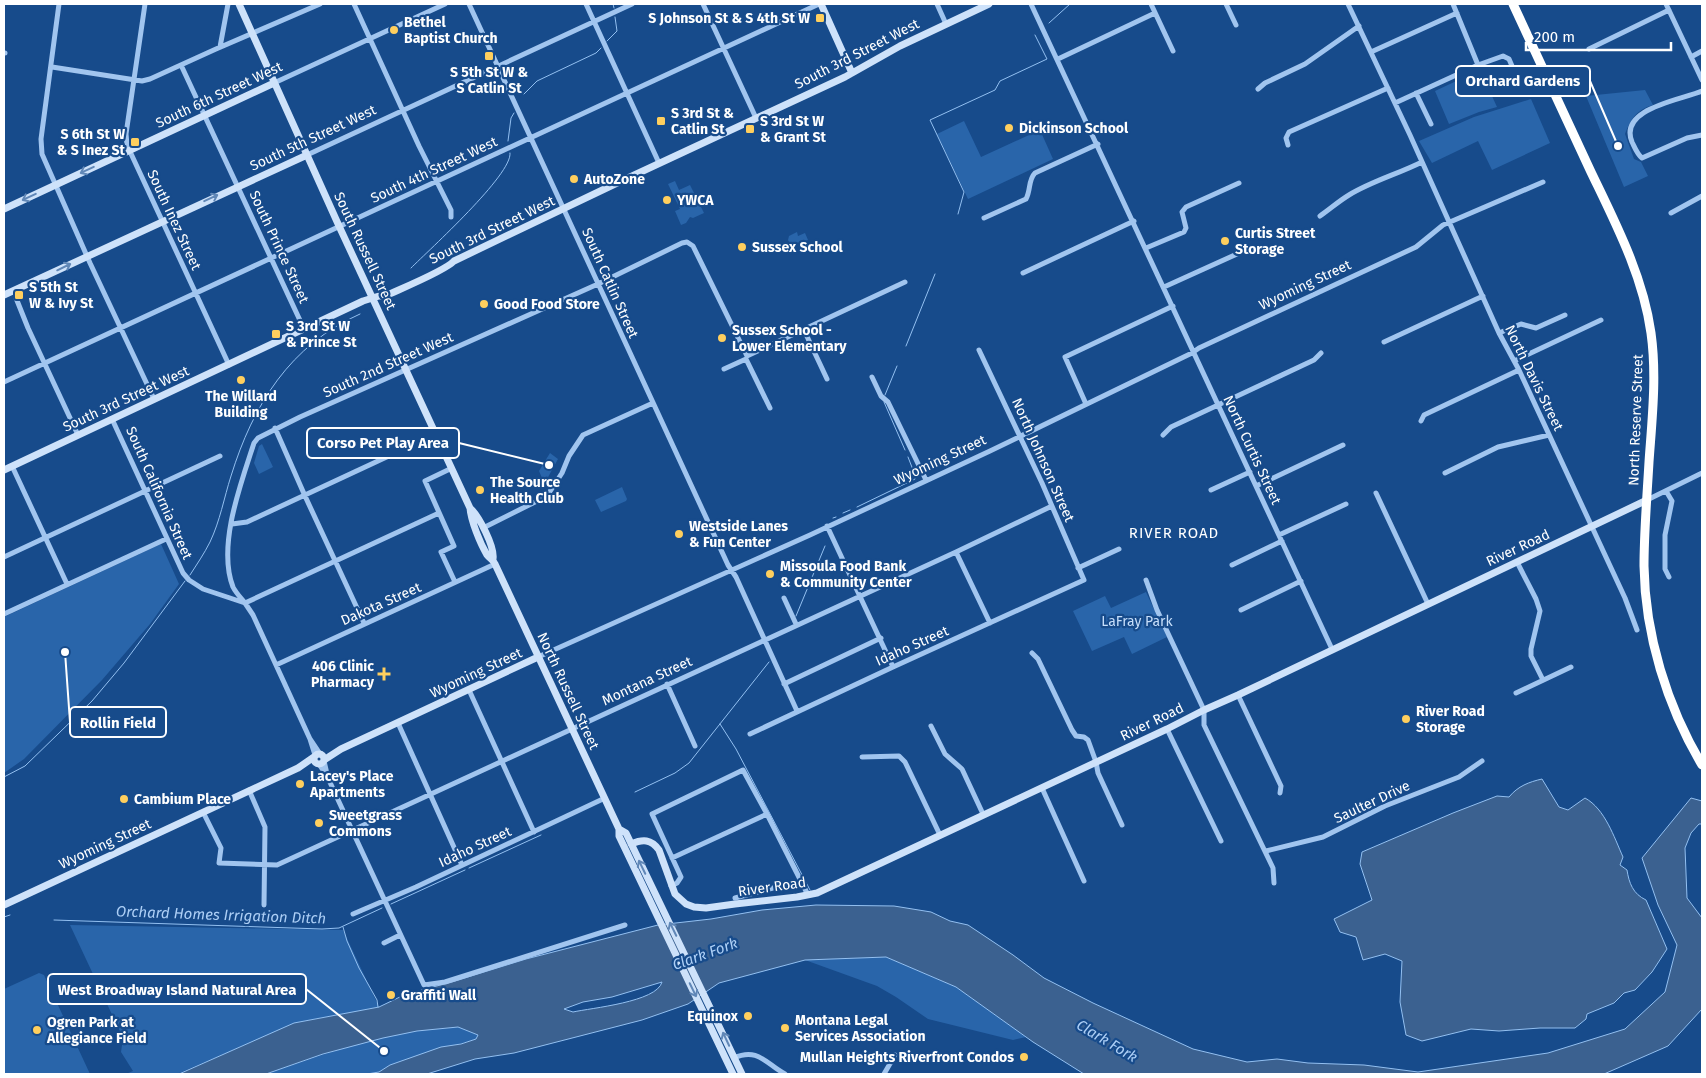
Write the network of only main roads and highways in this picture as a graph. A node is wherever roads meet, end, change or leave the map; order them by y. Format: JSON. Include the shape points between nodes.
{"nodes":[{"id":1,"x":239,"y":4,"type":"edge"},
{"id":2,"x":820,"y":4,"type":"edge"},
{"id":3,"x":989,"y":4,"type":"edge"},
{"id":4,"x":1513,"y":4,"type":"edge"},
{"id":5,"x":852,"y":73,"type":"junction"},
{"id":6,"x":274,"y":83,"type":"junction"},
{"id":7,"x":307,"y":155,"type":"junction"},
{"id":8,"x":4,"y":209,"type":"edge"},
{"id":9,"x":5,"y":292,"type":"edge"},
{"id":10,"x":376,"y":297,"type":"junction"},
{"id":11,"x":4,"y":470,"type":"edge"},
{"id":12,"x":1647,"y":500,"type":"junction"},
{"id":13,"x":470,"y":508,"type":"junction"},
{"id":14,"x":494,"y":561,"type":"junction"},
{"id":15,"x":538,"y":657,"type":"junction"},
{"id":16,"x":1702,"y":765,"type":"edge"},
{"id":17,"x":619,"y":829,"type":"junction"},
{"id":18,"x":631,"y":844,"type":"junction"},
{"id":19,"x":4,"y":905,"type":"edge"},
{"id":20,"x":733,"y":1074,"type":"edge"},
{"id":21,"x":742,"y":1074,"type":"edge"}],
"edges":[{"from":1,"to":6,"type":"main road","name":"South Russell Street"},
{"from":2,"to":5,"type":"main road"},
{"from":3,"to":5,"type":"main road","name":"South 3rd Street West","via":[[900,46]]},
{"from":4,"to":12,"type":"highway","name":"North Reserve Street","via":[[1634,266],[1645,302],[1654,369]]},
{"from":5,"to":10,"type":"main road","name":"South 3rd Street West","via":[[385,296]]},
{"from":6,"to":7,"type":"main road","name":"South Russell Street"},
{"from":6,"to":8,"type":"main road","name":"South 6th Street West","one_way":true},
{"from":9,"to":7,"type":"main road","name":"South 5th Street West","one_way":true},
{"from":7,"to":10,"type":"main road","name":"South Russell Street"},
{"from":10,"to":11,"type":"main road","name":"South 3rd Street West"},
{"from":10,"to":13,"type":"main road","name":"South Russell Street"},
{"from":12,"to":16,"type":"highway","name":"North Reserve Street","via":[[1644,568],[1655,650],[1672,704]]},
{"from":12,"to":18,"type":"main road","name":"River Road","via":[[817,893],[706,908],[686,904],[675,894],[655,845],[642,840]]},
{"from":13,"to":14,"type":"main road","name":"South Russell Street","via":[[487,554]]},
{"from":13,"to":14,"type":"main road","name":"South Russell Street","via":[[494,552]]},
{"from":14,"to":15,"type":"main road","name":"North Russell Street"},
{"from":15,"to":17,"type":"main road","name":"North Russell Street"},
{"from":15,"to":19,"type":"main road","name":"Wyoming Street"},
{"from":17,"to":18,"type":"main road","name":"North Russell Street","via":[[626,833]]},
{"from":17,"to":20,"type":"main road","name":"North Russell Street","one_way":true,"via":[[619,836]]},
{"from":21,"to":18,"type":"main road","name":"North Russell Street","one_way":true}]}
